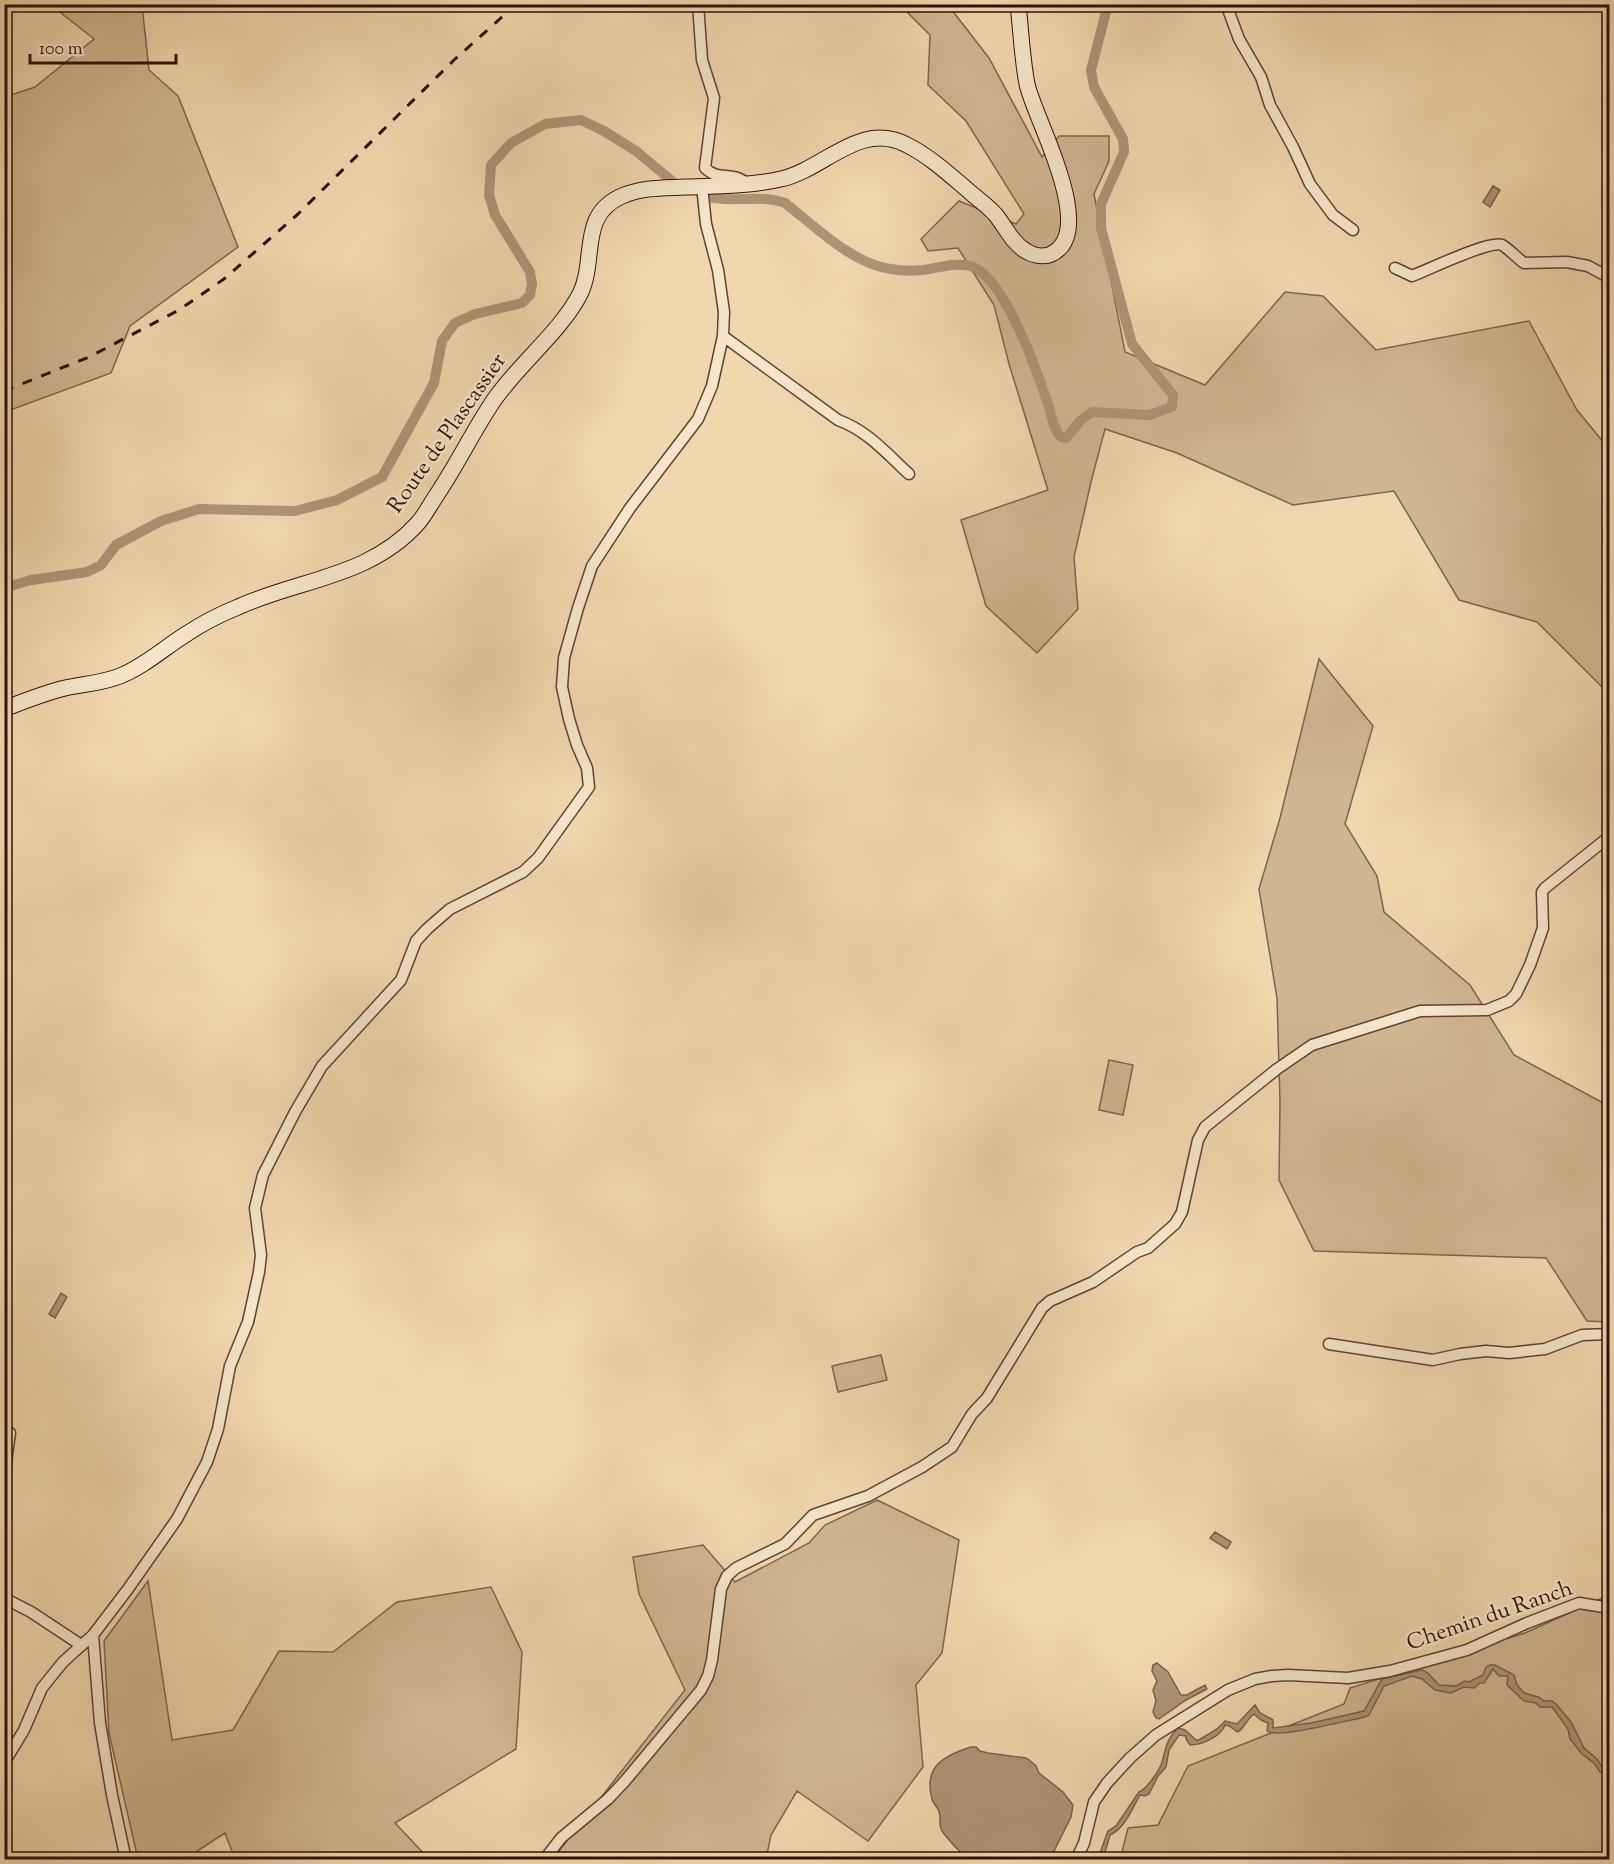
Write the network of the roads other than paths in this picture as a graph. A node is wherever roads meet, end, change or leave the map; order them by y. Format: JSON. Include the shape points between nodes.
{"nodes":[{"id":1,"x":698,"y":4,"type":"edge"},
{"id":2,"x":1018,"y":4,"type":"edge"},
{"id":3,"x":1226,"y":4,"type":"edge"},
{"id":4,"x":747,"y":184,"type":"junction"},
{"id":5,"x":702,"y":186,"type":"junction"},
{"id":6,"x":1353,"y":230,"type":"dead end"},
{"id":7,"x":1395,"y":268,"type":"dead end"},
{"id":8,"x":1610,"y":278,"type":"edge"},
{"id":9,"x":723,"y":336,"type":"junction"},
{"id":10,"x":909,"y":474,"type":"dead end"},
{"id":11,"x":4,"y":709,"type":"edge"},
{"id":12,"x":1610,"y":836,"type":"edge"},
{"id":13,"x":1610,"y":1334,"type":"edge"},
{"id":14,"x":1329,"y":1344,"type":"dead end"},
{"id":15,"x":10,"y":1433,"type":"dead end"},
{"id":16,"x":4,"y":1500,"type":"edge"},
{"id":17,"x":4,"y":1598,"type":"edge"},
{"id":18,"x":1610,"y":1608,"type":"edge"},
{"id":19,"x":93,"y":1635,"type":"junction"},
{"id":20,"x":81,"y":1646,"type":"junction"},
{"id":21,"x":4,"y":1763,"type":"edge"},
{"id":22,"x":126,"y":1860,"type":"edge"},
{"id":23,"x":544,"y":1860,"type":"edge"},
{"id":24,"x":1076,"y":1860,"type":"edge"}],
"edges":[{"from":1,"to":4,"type":"street","via":[[702,60],[714,98],[705,168],[711,174],[740,177]]},
{"from":2,"to":4,"type":"street","name":"Route de Plascassier","via":[[1027,84],[1050,141],[1067,205],[1067,231],[1062,245],[1049,255],[1037,256],[1022,250],[994,213],[925,155],[901,142],[877,137],[860,140],[803,173]]},
{"from":3,"to":6,"type":"street","via":[[1239,39],[1262,77],[1270,105],[1310,184],[1334,215]]},
{"from":4,"to":5,"type":"street","name":"Route de Plascassier"},
{"from":5,"to":9,"type":"street","via":[[706,224],[718,270]]},
{"from":5,"to":11,"type":"street","name":"Route de Plascassier","via":[[636,190],[603,208],[593,229],[583,289],[571,310],[494,401],[418,523],[384,553],[344,572],[240,606],[190,631],[117,678],[60,689]]},
{"from":7,"to":8,"type":"street","via":[[1412,276],[1493,244],[1502,245],[1524,263],[1567,262],[1588,266]]},
{"from":9,"to":10,"type":"street","via":[[838,420],[874,440]]},
{"from":9,"to":19,"type":"street","via":[[712,386],[698,419],[630,508],[592,566],[578,608],[564,658],[562,687],[568,719],[587,768],[589,787],[538,858],[523,872],[450,909],[416,941],[401,980],[322,1066],[295,1112],[263,1175],[255,1208],[261,1255],[259,1272],[248,1322],[230,1366],[218,1429],[207,1462],[177,1519]]},
{"from":12,"to":23,"type":"street","via":[[1542,892],[1543,928],[1530,965],[1509,1001],[1488,1010],[1429,1010],[1399,1017],[1312,1045],[1277,1069],[1205,1127],[1198,1140],[1182,1212],[1175,1224],[1148,1248],[1042,1308],[952,1447],[868,1496],[813,1515],[785,1544],[727,1576],[721,1589],[712,1660],[700,1690],[625,1781],[561,1838]]},
{"from":13,"to":14,"type":"street","via":[[1582,1335],[1545,1349],[1486,1351],[1433,1360]]},
{"from":15,"to":16,"type":"street"},
{"from":17,"to":20,"type":"street"},
{"from":18,"to":24,"type":"street","name":"Chemin du Ranch","via":[[1579,1603],[1467,1650],[1390,1671],[1348,1678],[1272,1676],[1228,1690],[1156,1735],[1107,1783],[1094,1802]]},
{"from":19,"to":20,"type":"street"},
{"from":19,"to":22,"type":"street","via":[[100,1723]]},
{"from":20,"to":21,"type":"street","via":[[42,1688],[24,1731]]}]}
